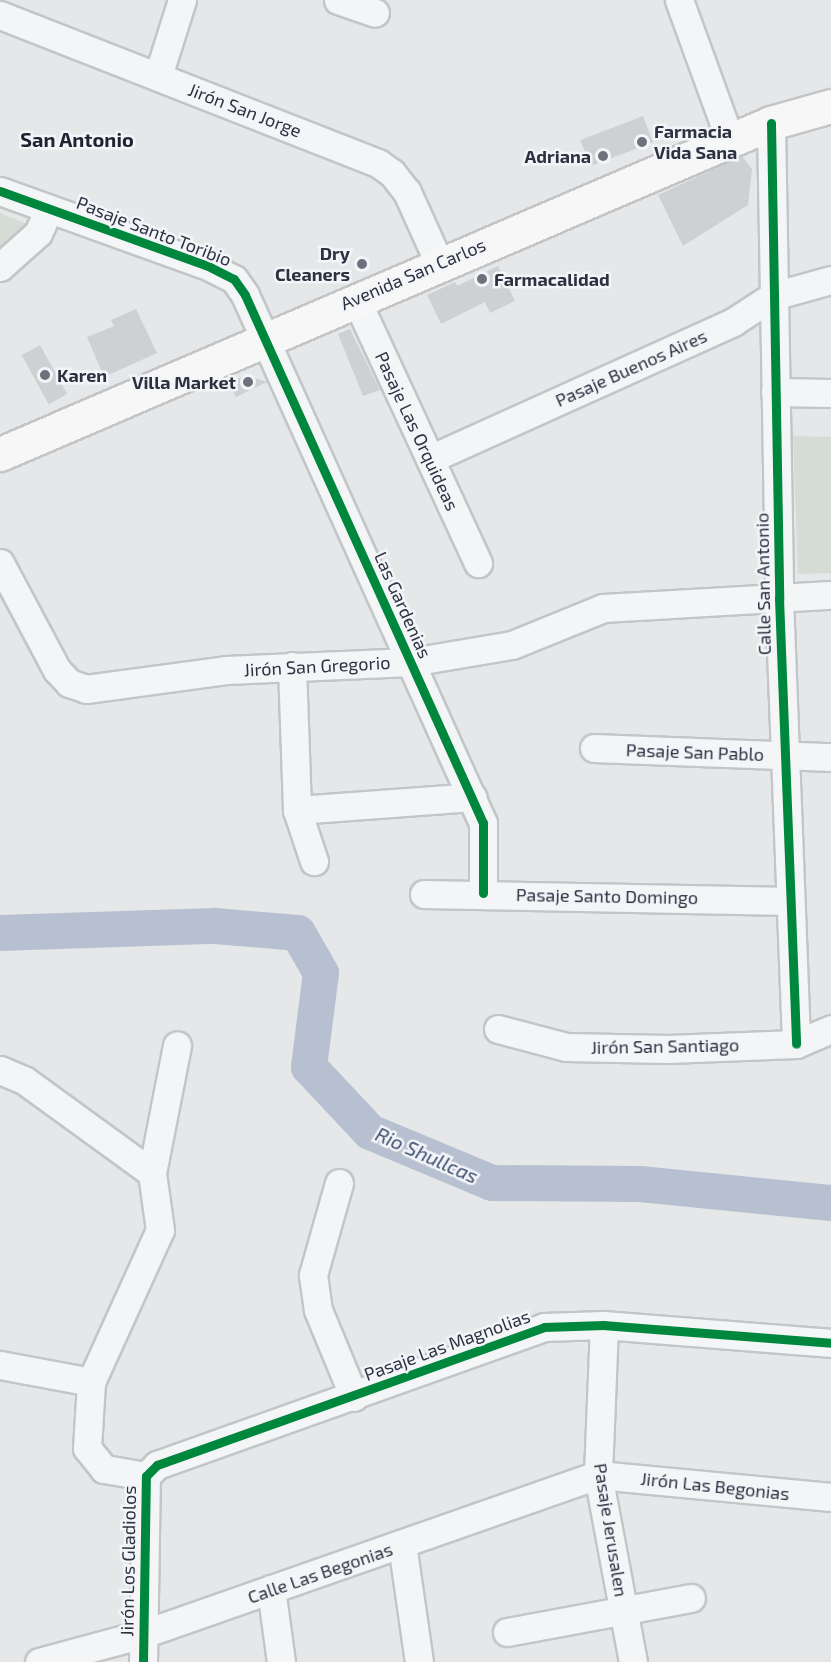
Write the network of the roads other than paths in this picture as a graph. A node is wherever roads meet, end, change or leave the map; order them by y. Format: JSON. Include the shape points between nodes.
{"nodes":[{"id":1,"x":182,"y":0,"type":"edge"},
{"id":2,"x":338,"y":0,"type":"edge"},
{"id":3,"x":679,"y":0,"type":"edge"},
{"id":4,"x":375,"y":13,"type":"dead end"},
{"id":5,"x":0,"y":15,"type":"edge"},
{"id":6,"x":158,"y":76,"type":"junction"},
{"id":7,"x":831,"y":106,"type":"edge"},
{"id":8,"x":771,"y":123,"type":"junction"},
{"id":9,"x":730,"y":140,"type":"junction"},
{"id":10,"x":0,"y":191,"type":"edge"},
{"id":11,"x":49,"y":208,"type":"junction"},
{"id":12,"x":439,"y":263,"type":"junction"},
{"id":13,"x":0,"y":267,"type":"edge"},
{"id":14,"x":831,"y":280,"type":"edge"},
{"id":15,"x":773,"y":296,"type":"junction"},
{"id":16,"x":356,"y":298,"type":"junction"},
{"id":17,"x":265,"y":338,"type":"junction"},
{"id":18,"x":775,"y":392,"type":"junction"},
{"id":19,"x":831,"y":393,"type":"edge"},
{"id":20,"x":0,"y":453,"type":"edge"},
{"id":21,"x":430,"y":459,"type":"junction"},
{"id":22,"x":0,"y":563,"type":"edge"},
{"id":23,"x":478,"y":563,"type":"dead end"},
{"id":24,"x":831,"y":595,"type":"edge"},
{"id":25,"x":779,"y":598,"type":"junction"},
{"id":26,"x":411,"y":662,"type":"junction"},
{"id":27,"x":292,"y":666,"type":"junction"},
{"id":28,"x":594,"y":748,"type":"dead end"},
{"id":29,"x":785,"y":755,"type":"junction"},
{"id":30,"x":831,"y":757,"type":"edge"},
{"id":31,"x":473,"y":797,"type":"junction"},
{"id":32,"x":297,"y":810,"type":"junction"},
{"id":33,"x":314,"y":861,"type":"dead end"},
{"id":34,"x":483,"y":893,"type":"junction"},
{"id":35,"x":424,"y":894,"type":"dead end"},
{"id":36,"x":790,"y":901,"type":"junction"},
{"id":37,"x":498,"y":1029,"type":"dead end"},
{"id":38,"x":831,"y":1029,"type":"edge"},
{"id":39,"x":796,"y":1044,"type":"junction"},
{"id":40,"x":177,"y":1045,"type":"dead end"},
{"id":41,"x":0,"y":1070,"type":"edge"},
{"id":42,"x":152,"y":1173,"type":"junction"},
{"id":43,"x":339,"y":1183,"type":"dead end"},
{"id":44,"x":604,"y":1325,"type":"junction"},
{"id":45,"x":831,"y":1343,"type":"edge"},
{"id":46,"x":0,"y":1365,"type":"edge"},
{"id":47,"x":92,"y":1382,"type":"junction"},
{"id":48,"x":354,"y":1397,"type":"junction"},
{"id":49,"x":152,"y":1471,"type":"junction"},
{"id":50,"x":598,"y":1475,"type":"junction"},
{"id":51,"x":831,"y":1497,"type":"edge"},
{"id":52,"x":402,"y":1544,"type":"junction"},
{"id":53,"x":272,"y":1589,"type":"junction"},
{"id":54,"x":691,"y":1598,"type":"dead end"},
{"id":55,"x":623,"y":1611,"type":"junction"},
{"id":56,"x":507,"y":1632,"type":"dead end"},
{"id":57,"x":143,"y":1634,"type":"junction"},
{"id":58,"x":39,"y":1662,"type":"edge"},
{"id":59,"x":143,"y":1662,"type":"edge"},
{"id":60,"x":280,"y":1662,"type":"edge"},
{"id":61,"x":419,"y":1662,"type":"edge"},
{"id":62,"x":633,"y":1662,"type":"edge"}],
"edges":[{"from":1,"to":6,"type":"street"},
{"from":2,"to":4,"type":"street"},
{"from":3,"to":9,"type":"street"},
{"from":5,"to":6,"type":"street","name":"Jirón San Jorge"},
{"from":6,"to":12,"type":"street","name":"Jirón San Jorge","via":[[378,163],[407,192]]},
{"from":7,"to":8,"type":"main road","name":"Avenida San Carlos"},
{"from":8,"to":9,"type":"main road","name":"Avenida San Carlos"},
{"from":8,"to":15,"type":"street","name":"Calle San Antonio"},
{"from":9,"to":12,"type":"main road","name":"Avenida San Carlos"},
{"from":10,"to":11,"type":"street","name":"Pasaje Santo Toribio"},
{"from":11,"to":13,"type":"street","via":[[38,233]]},
{"from":11,"to":17,"type":"street","name":"Pasaje Santo Toribio","via":[[206,265],[234,279]]},
{"from":12,"to":16,"type":"main road","name":"Avenida San Carlos"},
{"from":14,"to":15,"type":"street","name":"Pasaje Buenos Aires"},
{"from":15,"to":18,"type":"street","name":"Calle San Antonio"},
{"from":15,"to":21,"type":"street","name":"Pasaje Buenos Aires","via":[[733,322]]},
{"from":16,"to":17,"type":"main road","name":"Avenida San Carlos"},
{"from":16,"to":21,"type":"street","name":"Pasaje Las Orquideas"},
{"from":17,"to":20,"type":"main road","name":"Avenida San Carlos"},
{"from":17,"to":26,"type":"street","name":"Las Gardenias"},
{"from":18,"to":19,"type":"street"},
{"from":18,"to":25,"type":"street","name":"Calle San Antonio"},
{"from":21,"to":23,"type":"street","name":"Pasaje Las Orquideas"},
{"from":22,"to":27,"type":"street","name":"Jirón San Gregorio","via":[[57,670],[69,683],[86,689],[226,670]]},
{"from":24,"to":25,"type":"street","name":"Jirón San Gregorio"},
{"from":25,"to":26,"type":"street","name":"Jirón San Gregorio","via":[[603,608],[512,645]]},
{"from":25,"to":29,"type":"street","name":"Calle San Antonio"},
{"from":26,"to":27,"type":"street","name":"Jirón San Gregorio"},
{"from":26,"to":31,"type":"street","name":"Las Gardenias"},
{"from":27,"to":32,"type":"street"},
{"from":28,"to":29,"type":"street","name":"Pasaje San Pablo"},
{"from":29,"to":30,"type":"street","name":"Pasaje San Pablo"},
{"from":29,"to":36,"type":"street","name":"Calle San Antonio"},
{"from":31,"to":32,"type":"street"},
{"from":31,"to":34,"type":"street","name":"Las Gardenias","via":[[483,823]]},
{"from":32,"to":33,"type":"street"},
{"from":34,"to":35,"type":"street","name":"Pasaje Santo Domingo"},
{"from":34,"to":36,"type":"street","name":"Pasaje Santo Domingo"},
{"from":36,"to":39,"type":"street","name":"Calle San Antonio"},
{"from":37,"to":39,"type":"street","name":"Jirón San Santiago","via":[[566,1047],[668,1049]]},
{"from":38,"to":39,"type":"street","name":"Jirón San Santiago"},
{"from":40,"to":42,"type":"street"},
{"from":41,"to":42,"type":"street","via":[[24,1080]]},
{"from":42,"to":47,"type":"street","via":[[160,1230]]},
{"from":43,"to":48,"type":"street","via":[[313,1275],[318,1310]]},
{"from":44,"to":45,"type":"street","name":"Pasaje Las Magnolias"},
{"from":44,"to":48,"type":"street","name":"Pasaje Las Magnolias","via":[[544,1328]]},
{"from":44,"to":50,"type":"street","name":"Pasaje Jerusalen"},
{"from":46,"to":47,"type":"street"},
{"from":47,"to":49,"type":"street","via":[[87,1448],[104,1469]]},
{"from":48,"to":49,"type":"street","name":"Pasaje Las Magnolias"},
{"from":49,"to":57,"type":"street","name":"Jirón Los Gladiolos"},
{"from":50,"to":51,"type":"street","name":"Jirón Las Begonias"},
{"from":50,"to":52,"type":"street","name":"Calle Las Begonias"},
{"from":50,"to":55,"type":"street","name":"Pasaje Jerusalen"},
{"from":52,"to":53,"type":"street","name":"Calle Las Begonias"},
{"from":52,"to":61,"type":"street"},
{"from":53,"to":57,"type":"street","name":"Calle Las Begonias"},
{"from":53,"to":60,"type":"street"},
{"from":54,"to":55,"type":"street"},
{"from":55,"to":56,"type":"street"},
{"from":55,"to":62,"type":"street","name":"Pasaje Jerusalen"},
{"from":57,"to":58,"type":"street","name":"Calle Las Begonias"},
{"from":57,"to":59,"type":"street","name":"Jirón Los Gladiolos"}]}
